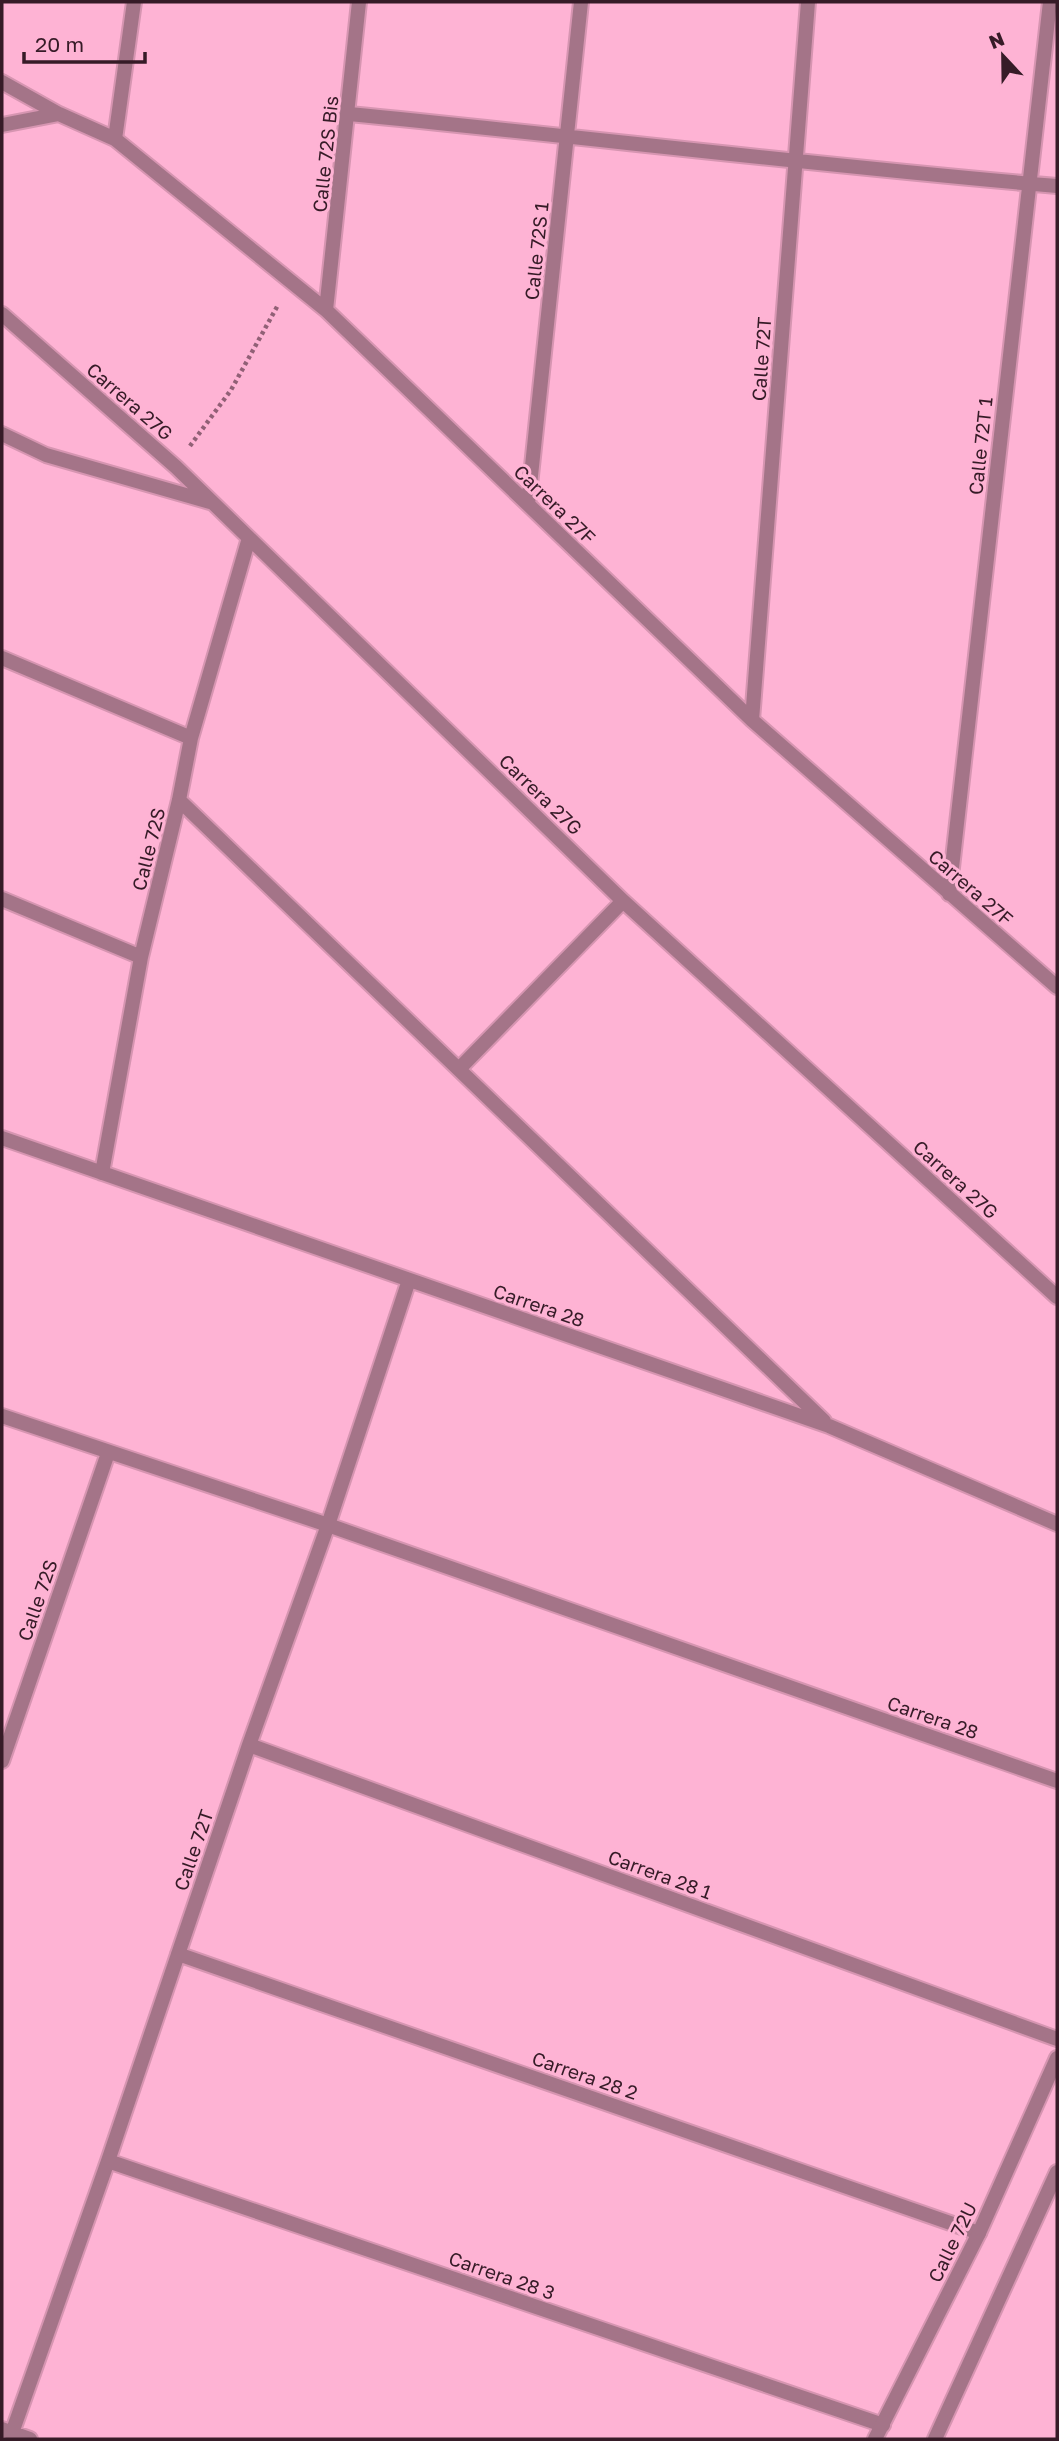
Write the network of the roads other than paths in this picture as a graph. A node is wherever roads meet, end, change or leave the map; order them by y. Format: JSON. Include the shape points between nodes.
{"nodes":[{"id":1,"x":134,"y":2,"type":"edge"},
{"id":2,"x":359,"y":2,"type":"edge"},
{"id":3,"x":581,"y":2,"type":"edge"},
{"id":4,"x":808,"y":2,"type":"edge"},
{"id":5,"x":1049,"y":2,"type":"edge"},
{"id":6,"x":2,"y":82,"type":"edge"},
{"id":7,"x":59,"y":114,"type":"junction"},
{"id":8,"x":349,"y":114,"type":"junction"},
{"id":9,"x":2,"y":125,"type":"edge"},
{"id":10,"x":568,"y":136,"type":"junction"},
{"id":11,"x":115,"y":139,"type":"junction"},
{"id":12,"x":795,"y":162,"type":"junction"},
{"id":13,"x":1028,"y":184,"type":"junction"},
{"id":14,"x":1057,"y":186,"type":"edge"},
{"id":15,"x":326,"y":310,"type":"junction"},
{"id":16,"x":2,"y":314,"type":"edge"},
{"id":17,"x":2,"y":435,"type":"edge"},
{"id":18,"x":211,"y":502,"type":"junction"},
{"id":19,"x":527,"y":505,"type":"junction"},
{"id":20,"x":249,"y":538,"type":"junction"},
{"id":21,"x":2,"y":658,"type":"edge"},
{"id":22,"x":752,"y":720,"type":"junction"},
{"id":23,"x":191,"y":738,"type":"junction"},
{"id":24,"x":180,"y":800,"type":"junction"},
{"id":25,"x":950,"y":894,"type":"junction"},
{"id":26,"x":2,"y":899,"type":"edge"},
{"id":27,"x":623,"y":901,"type":"junction"},
{"id":28,"x":141,"y":957,"type":"junction"},
{"id":29,"x":1057,"y":987,"type":"edge"},
{"id":30,"x":459,"y":1069,"type":"junction"},
{"id":31,"x":2,"y":1138,"type":"edge"},
{"id":32,"x":102,"y":1173,"type":"junction"},
{"id":33,"x":409,"y":1280,"type":"junction"},
{"id":34,"x":1057,"y":1297,"type":"edge"},
{"id":35,"x":2,"y":1416,"type":"edge"},
{"id":36,"x":829,"y":1426,"type":"junction"},
{"id":37,"x":108,"y":1453,"type":"junction"},
{"id":38,"x":1057,"y":1524,"type":"edge"},
{"id":39,"x":328,"y":1525,"type":"junction"},
{"id":40,"x":249,"y":1745,"type":"junction"},
{"id":41,"x":2,"y":1760,"type":"edge"},
{"id":42,"x":1057,"y":1781,"type":"edge"},
{"id":43,"x":178,"y":1955,"type":"junction"},
{"id":44,"x":1057,"y":2039,"type":"edge"},
{"id":45,"x":1057,"y":2058,"type":"edge"},
{"id":46,"x":108,"y":2161,"type":"junction"},
{"id":47,"x":1056,"y":2176,"type":"edge"},
{"id":48,"x":979,"y":2233,"type":"junction"},
{"id":49,"x":883,"y":2425,"type":"junction"},
{"id":50,"x":7,"y":2431,"type":"edge"},
{"id":51,"x":30,"y":2439,"type":"edge"},
{"id":52,"x":875,"y":2439,"type":"edge"},
{"id":53,"x":935,"y":2439,"type":"edge"}],
"edges":[{"from":1,"to":11,"type":"street"},
{"from":2,"to":8,"type":"street","name":"Calle 72S Bis"},
{"from":3,"to":10,"type":"street","name":"Calle 72S 1"},
{"from":4,"to":12,"type":"street","name":"Calle 72T"},
{"from":5,"to":13,"type":"street","name":"Calle 72T 1"},
{"from":6,"to":7,"type":"street","name":"Carrera 27F"},
{"from":7,"to":9,"type":"street"},
{"from":7,"to":11,"type":"street","name":"Carrera 27F"},
{"from":8,"to":10,"type":"street"},
{"from":8,"to":15,"type":"street","name":"Calle 72S Bis"},
{"from":10,"to":12,"type":"street"},
{"from":10,"to":19,"type":"street","name":"Calle 72S 1"},
{"from":11,"to":15,"type":"street","name":"Carrera 27F"},
{"from":12,"to":13,"type":"street"},
{"from":12,"to":22,"type":"street","name":"Calle 72T"},
{"from":13,"to":14,"type":"street"},
{"from":13,"to":25,"type":"street","name":"Calle 72T 1"},
{"from":15,"to":19,"type":"street","name":"Carrera 27F"},
{"from":16,"to":18,"type":"street","name":"Carrera 27G"},
{"from":17,"to":18,"type":"street","via":[[46,455]]},
{"from":18,"to":20,"type":"street","name":"Carrera 27G"},
{"from":19,"to":22,"type":"street","name":"Carrera 27F"},
{"from":20,"to":23,"type":"street","name":"Calle 72S"},
{"from":20,"to":27,"type":"street","name":"Carrera 27G"},
{"from":21,"to":23,"type":"street"},
{"from":22,"to":25,"type":"street","name":"Carrera 27F"},
{"from":23,"to":24,"type":"street","name":"Calle 72S"},
{"from":24,"to":28,"type":"street","name":"Calle 72S"},
{"from":24,"to":30,"type":"street"},
{"from":25,"to":29,"type":"street","name":"Carrera 27F"},
{"from":26,"to":28,"type":"street"},
{"from":27,"to":30,"type":"street"},
{"from":27,"to":34,"type":"street","name":"Carrera 27G"},
{"from":28,"to":32,"type":"street","name":"Calle 72S"},
{"from":30,"to":36,"type":"street"},
{"from":31,"to":32,"type":"street","name":"Carrera 28"},
{"from":32,"to":33,"type":"street","name":"Carrera 28"},
{"from":33,"to":36,"type":"street","name":"Carrera 28"},
{"from":33,"to":39,"type":"street","name":"Calle 72T"},
{"from":35,"to":37,"type":"street","name":"Carrera 28"},
{"from":36,"to":38,"type":"street","name":"Carrera 28"},
{"from":37,"to":39,"type":"street","name":"Carrera 28"},
{"from":37,"to":41,"type":"street","name":"Calle 72S"},
{"from":39,"to":40,"type":"street","name":"Calle 72T"},
{"from":39,"to":42,"type":"street","name":"Carrera 28"},
{"from":40,"to":43,"type":"street","name":"Calle 72T"},
{"from":40,"to":44,"type":"street","name":"Carrera 28 1"},
{"from":43,"to":46,"type":"street","name":"Calle 72T"},
{"from":43,"to":48,"type":"street","name":"Carrera 28 2"},
{"from":45,"to":48,"type":"street","name":"Calle 72U"},
{"from":46,"to":49,"type":"street","name":"Carrera 28 3"},
{"from":46,"to":50,"type":"street","name":"Calle 72T"},
{"from":47,"to":53,"type":"street"},
{"from":48,"to":49,"type":"street","name":"Calle 72U"},
{"from":49,"to":52,"type":"street","name":"Calle 72U"},
{"from":50,"to":51,"type":"street"}]}
